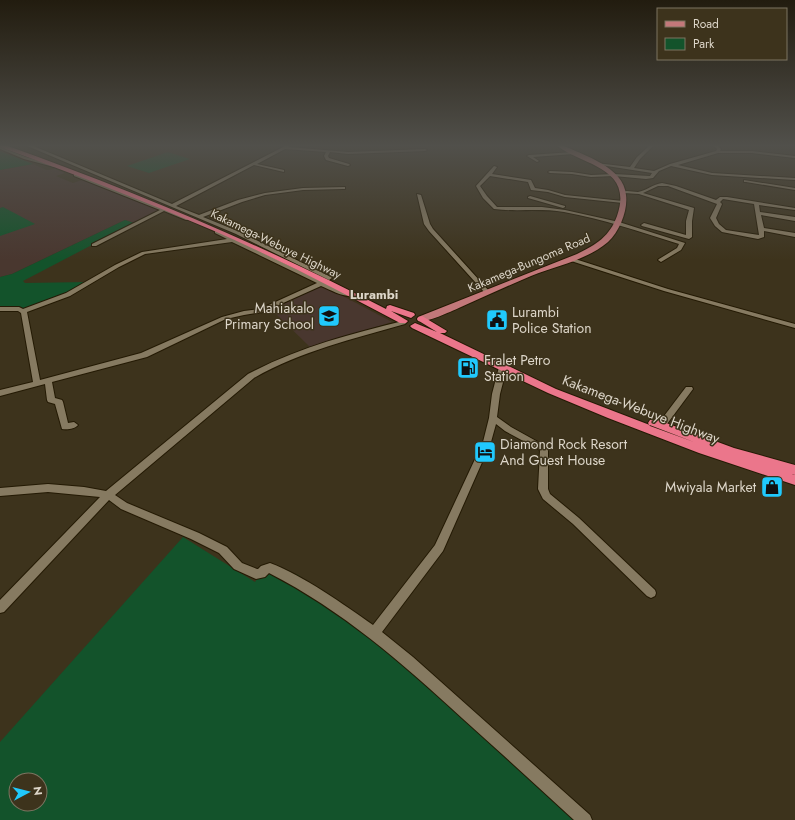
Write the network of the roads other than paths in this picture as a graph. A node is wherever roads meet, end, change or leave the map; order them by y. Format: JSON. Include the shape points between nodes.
{"nodes":[{"id":1,"x":96,"y":183,"type":"edge"},
{"id":2,"x":104,"y":183,"type":"edge"},
{"id":3,"x":110,"y":183,"type":"edge"},
{"id":4,"x":116,"y":183,"type":"edge"},
{"id":5,"x":216,"y":183,"type":"edge"},
{"id":6,"x":481,"y":183,"type":"edge"},
{"id":7,"x":531,"y":183,"type":"edge"},
{"id":8,"x":621,"y":183,"type":"edge"},
{"id":9,"x":763,"y":183,"type":"edge"},
{"id":10,"x":342,"y":188,"type":"dead end"},
{"id":11,"x":795,"y":189,"type":"edge"},
{"id":12,"x":624,"y":192,"type":"junction"},
{"id":13,"x":639,"y":193,"type":"junction"},
{"id":14,"x":419,"y":195,"type":"dead end"},
{"id":15,"x":530,"y":197,"type":"dead end"},
{"id":16,"x":623,"y":202,"type":"junction"},
{"id":17,"x":717,"y":202,"type":"junction"},
{"id":18,"x":756,"y":203,"type":"junction"},
{"id":19,"x":172,"y":206,"type":"junction"},
{"id":20,"x":795,"y":209,"type":"edge"},
{"id":21,"x":163,"y":210,"type":"junction"},
{"id":22,"x":565,"y":211,"type":"junction"},
{"id":23,"x":757,"y":213,"type":"junction"},
{"id":24,"x":200,"y":216,"type":"junction"},
{"id":25,"x":795,"y":219,"type":"edge"},
{"id":26,"x":618,"y":221,"type":"junction"},
{"id":27,"x":761,"y":230,"type":"junction"},
{"id":28,"x":795,"y":235,"type":"edge"},
{"id":29,"x":233,"y":240,"type":"junction"},
{"id":30,"x":94,"y":245,"type":"dead end"},
{"id":31,"x":570,"y":259,"type":"junction"},
{"id":32,"x":661,"y":260,"type":"dead end"},
{"id":33,"x":329,"y":278,"type":"junction"},
{"id":34,"x":322,"y":283,"type":"junction"},
{"id":35,"x":486,"y":292,"type":"junction"},
{"id":36,"x":361,"y":299,"type":"junction"},
{"id":37,"x":0,"y":308,"type":"edge"},
{"id":38,"x":23,"y":312,"type":"junction"},
{"id":39,"x":417,"y":320,"type":"junction"},
{"id":40,"x":403,"y":322,"type":"junction"},
{"id":41,"x":795,"y":326,"type":"edge"},
{"id":42,"x":503,"y":367,"type":"junction"},
{"id":43,"x":48,"y":380,"type":"junction"},
{"id":44,"x":37,"y":383,"type":"junction"},
{"id":45,"x":688,"y":389,"type":"dead end"},
{"id":46,"x":0,"y":393,"type":"edge"},
{"id":47,"x":493,"y":418,"type":"junction"},
{"id":48,"x":74,"y":425,"type":"dead end"},
{"id":49,"x":661,"y":426,"type":"junction"},
{"id":50,"x":795,"y":470,"type":"edge"},
{"id":51,"x":795,"y":480,"type":"edge"},
{"id":52,"x":0,"y":492,"type":"edge"},
{"id":53,"x":108,"y":495,"type":"junction"},
{"id":54,"x":651,"y":593,"type":"dead end"},
{"id":55,"x":0,"y":608,"type":"edge"},
{"id":56,"x":374,"y":633,"type":"junction"},
{"id":57,"x":585,"y":820,"type":"edge"}],
"edges":[{"from":1,"to":21,"type":"street"},
{"from":2,"to":36,"type":"highway","name":"Kakamega-Webuye Highway","via":[[216,229]]},
{"from":3,"to":33,"type":"highway","via":[[216,226]]},
{"from":4,"to":19,"type":"street"},
{"from":5,"to":19,"type":"street"},
{"from":6,"to":22,"type":"street","via":[[478,186],[496,208]]},
{"from":7,"to":16,"type":"street","via":[[533,189],[565,196]]},
{"from":8,"to":12,"type":"main road"},
{"from":9,"to":11,"type":"street"},
{"from":10,"to":24,"type":"street","via":[[265,194]]},
{"from":12,"to":13,"type":"street"},
{"from":12,"to":16,"type":"main road","name":"Kakamega-Bungoma Road"},
{"from":13,"to":17,"type":"street","via":[[661,184]]},
{"from":13,"to":26,"type":"street","via":[[692,209],[689,221],[690,236]]},
{"from":14,"to":35,"type":"street","via":[[431,230]]},
{"from":15,"to":22,"type":"street","via":[[564,207]]},
{"from":16,"to":26,"type":"main road","name":"Kakamega-Bungoma Road"},
{"from":17,"to":18,"type":"street","via":[[724,198]]},
{"from":17,"to":27,"type":"street","via":[[720,204],[719,209],[713,218],[723,230],[758,237],[762,236]]},
{"from":18,"to":20,"type":"street"},
{"from":18,"to":23,"type":"street"},
{"from":19,"to":24,"type":"street"},
{"from":21,"to":29,"type":"street"},
{"from":21,"to":30,"type":"street"},
{"from":22,"to":26,"type":"street"},
{"from":23,"to":25,"type":"street"},
{"from":23,"to":27,"type":"street"},
{"from":24,"to":33,"type":"street"},
{"from":26,"to":31,"type":"main road","name":"Kakamega-Bungoma Road","via":[[616,228],[599,246]]},
{"from":26,"to":32,"type":"street","via":[[682,243],[679,249]]},
{"from":27,"to":28,"type":"street"},
{"from":29,"to":34,"type":"street"},
{"from":29,"to":38,"type":"street","via":[[139,255],[72,292]]},
{"from":31,"to":35,"type":"main road","name":"Kakamega-Bungoma Road"},
{"from":31,"to":41,"type":"street","via":[[645,284]]},
{"from":33,"to":39,"type":"highway"},
{"from":34,"to":36,"type":"street"},
{"from":34,"to":43,"type":"street","via":[[261,311],[224,318],[144,354]]},
{"from":35,"to":39,"type":"main road","name":"Kakamega-Bungoma Road"},
{"from":36,"to":40,"type":"highway","name":"Kakamega-Webuye Highway"},
{"from":37,"to":38,"type":"street","via":[[19,309]]},
{"from":38,"to":44,"type":"street"},
{"from":39,"to":40,"type":"highway","name":"Kakamega-Webuye Highway","via":[[407,325]]},
{"from":39,"to":42,"type":"highway","name":"Kakamega-Webuye Highway"},
{"from":39,"to":49,"type":"highway","name":"Kakamega-Webuye Highway","via":[[536,377]]},
{"from":40,"to":53,"type":"street","via":[[267,367],[230,392]]},
{"from":42,"to":47,"type":"street"},
{"from":42,"to":51,"type":"highway","name":"Kakamega-Webuye Highway","via":[[552,391],[689,446]]},
{"from":43,"to":44,"type":"street"},
{"from":43,"to":48,"type":"street","via":[[51,400],[59,402],[65,427]]},
{"from":44,"to":46,"type":"street"},
{"from":45,"to":49,"type":"street"},
{"from":47,"to":54,"type":"street","via":[[544,449],[543,489],[546,496]]},
{"from":47,"to":56,"type":"street","via":[[487,442],[439,548]]},
{"from":49,"to":50,"type":"highway","name":"Kakamega-Webuye Highway"},
{"from":52,"to":53,"type":"street","via":[[48,488]]},
{"from":53,"to":55,"type":"street"},
{"from":53,"to":56,"type":"street","via":[[124,506],[223,550],[238,566],[256,574],[270,568],[295,580]]},
{"from":56,"to":57,"type":"street","via":[[409,660]]}]}
